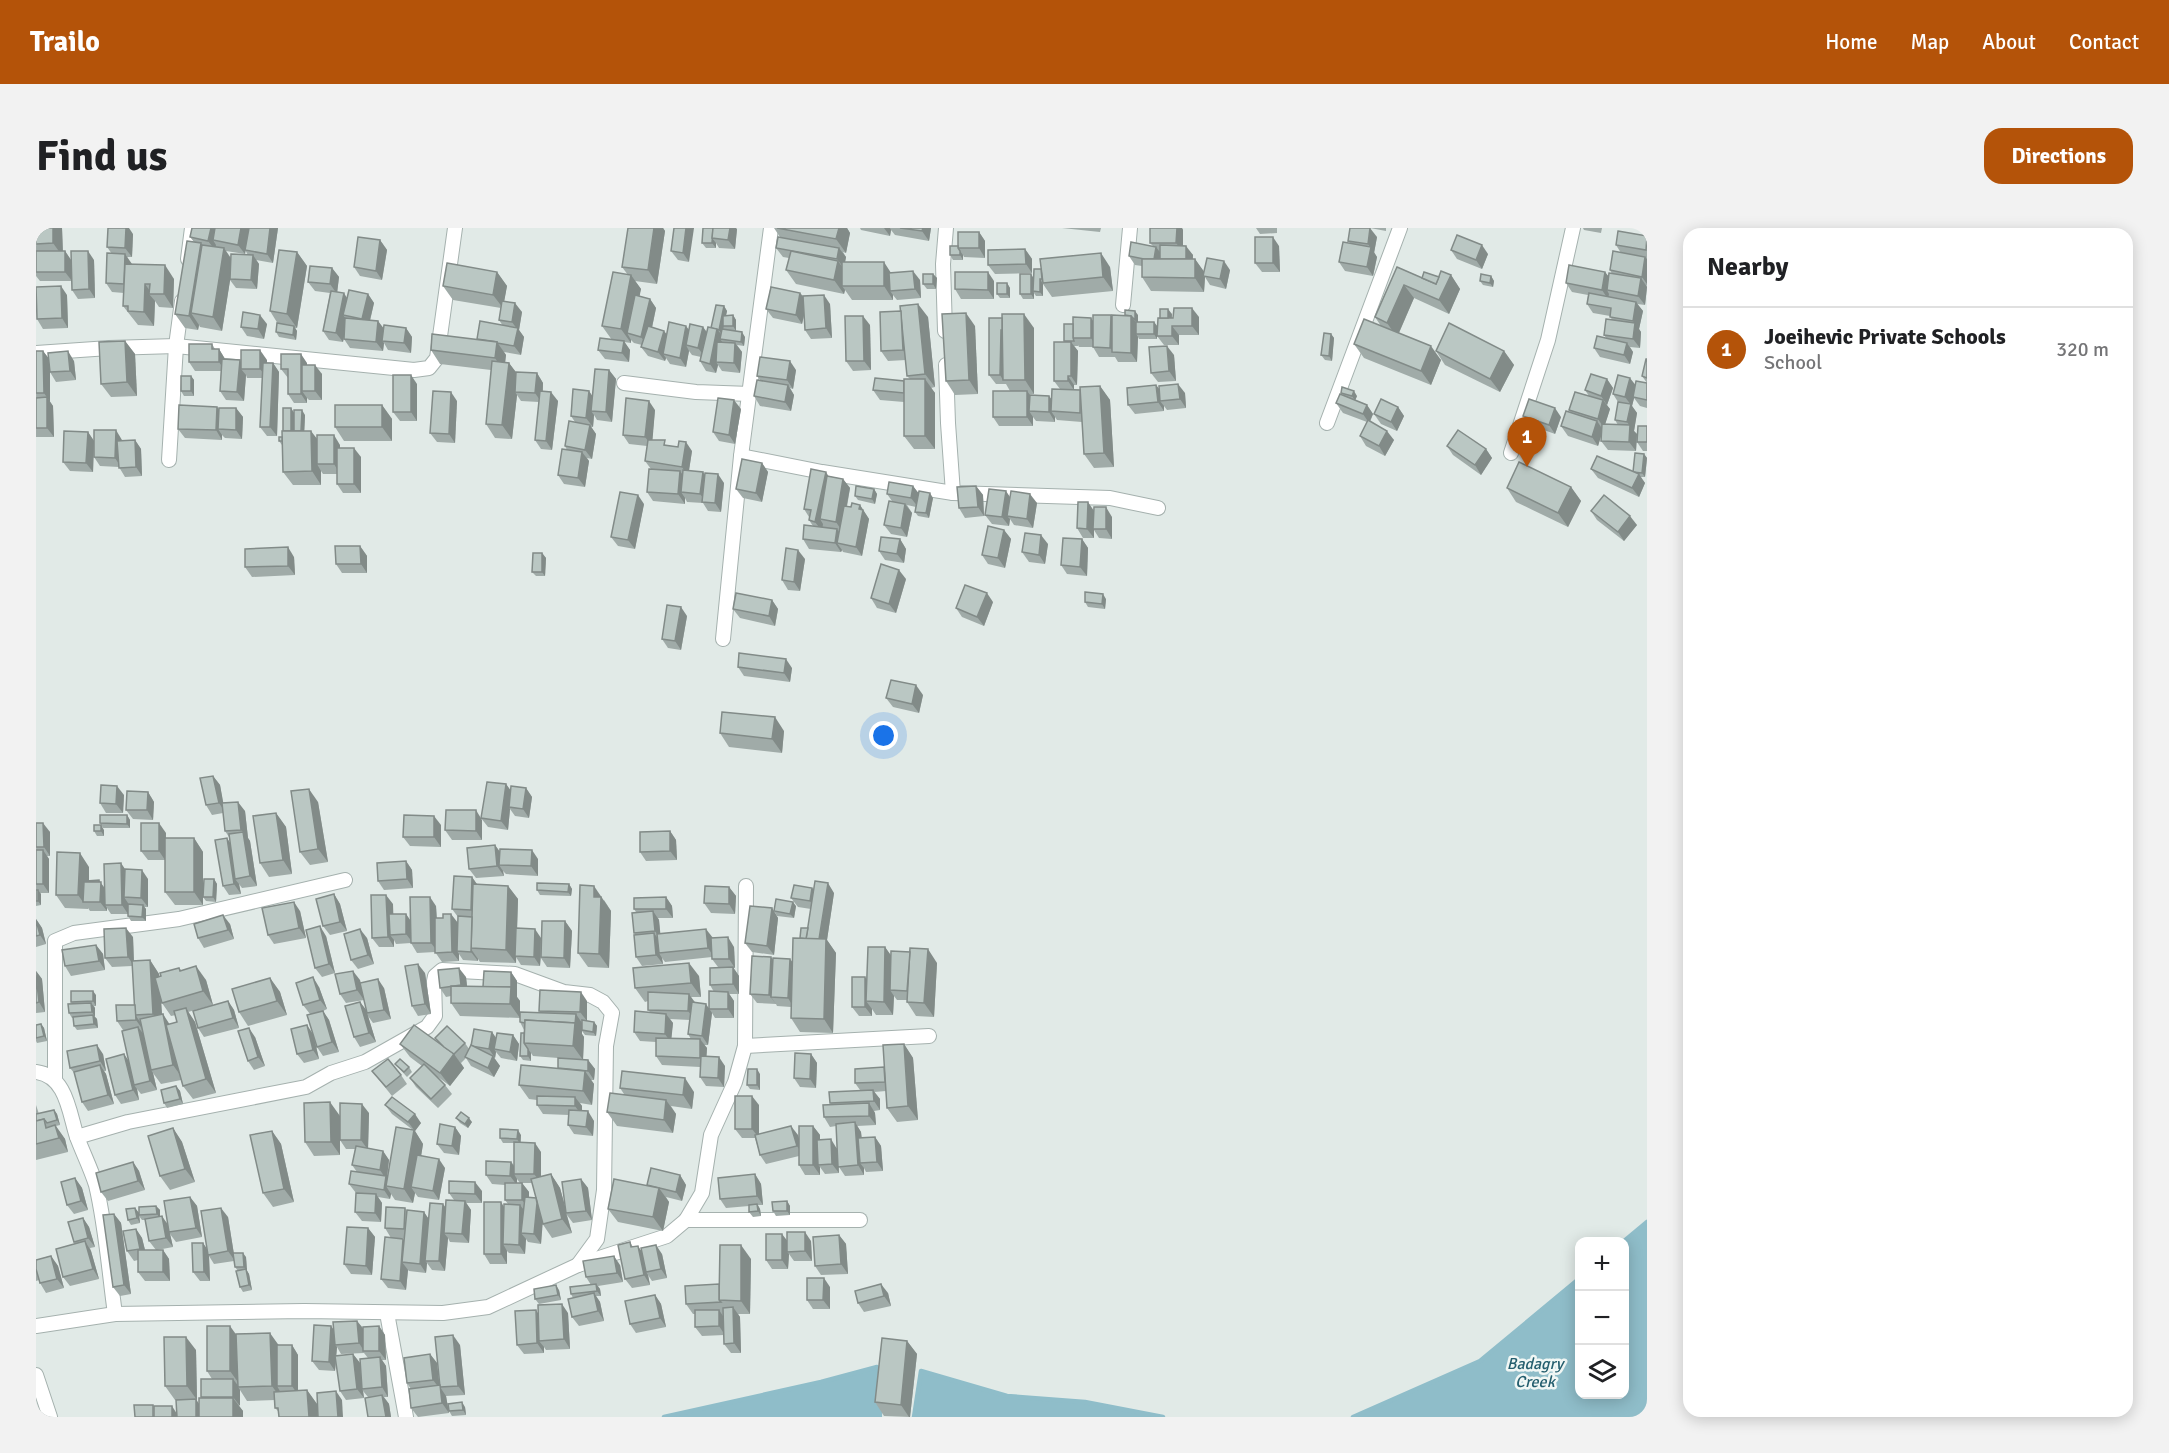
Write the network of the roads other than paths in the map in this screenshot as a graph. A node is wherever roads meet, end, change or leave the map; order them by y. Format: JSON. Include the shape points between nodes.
{"nodes":[{"id":1,"x":192,"y":228,"type":"edge"},
{"id":2,"x":455,"y":228,"type":"edge"},
{"id":3,"x":946,"y":228,"type":"edge"},
{"id":4,"x":1130,"y":228,"type":"edge"},
{"id":5,"x":1400,"y":228,"type":"edge"},
{"id":6,"x":1573,"y":228,"type":"edge"},
{"id":7,"x":767,"y":229,"type":"edge"},
{"id":8,"x":1123,"y":305,"type":"dead end"},
{"id":9,"x":176,"y":346,"type":"junction"},
{"id":10,"x":36,"y":353,"type":"edge"},
{"id":11,"x":624,"y":383,"type":"dead end"},
{"id":12,"x":750,"y":394,"type":"junction"},
{"id":13,"x":1327,"y":423,"type":"dead end"},
{"id":14,"x":1511,"y":453,"type":"dead end"},
{"id":15,"x":741,"y":456,"type":"junction"},
{"id":16,"x":169,"y":460,"type":"dead end"},
{"id":17,"x":953,"y":493,"type":"junction"},
{"id":18,"x":1158,"y":508,"type":"dead end"},
{"id":19,"x":723,"y":639,"type":"dead end"},
{"id":20,"x":345,"y":880,"type":"dead end"},
{"id":21,"x":746,"y":886,"type":"dead end"},
{"id":22,"x":929,"y":1035,"type":"dead end"},
{"id":23,"x":745,"y":1046,"type":"junction"},
{"id":24,"x":36,"y":1072,"type":"edge"},
{"id":25,"x":55,"y":1078,"type":"junction"},
{"id":26,"x":77,"y":1137,"type":"junction"},
{"id":27,"x":686,"y":1220,"type":"junction"},
{"id":28,"x":860,"y":1221,"type":"dead end"},
{"id":29,"x":578,"y":1265,"type":"junction"},
{"id":30,"x":387,"y":1313,"type":"junction"},
{"id":31,"x":115,"y":1314,"type":"junction"},
{"id":32,"x":36,"y":1326,"type":"edge"},
{"id":33,"x":36,"y":1375,"type":"edge"},
{"id":34,"x":50,"y":1417,"type":"edge"},
{"id":35,"x":406,"y":1417,"type":"edge"}],
"edges":[{"from":1,"to":9,"type":"street"},
{"from":2,"to":9,"type":"street","via":[[437,358],[429,368],[414,370]]},
{"from":3,"to":17,"type":"street","via":[[943,264]]},
{"from":4,"to":8,"type":"street"},
{"from":5,"to":13,"type":"street"},
{"from":6,"to":14,"type":"street","via":[[1548,340]]},
{"from":7,"to":12,"type":"street"},
{"from":9,"to":10,"type":"street"},
{"from":9,"to":16,"type":"street"},
{"from":11,"to":12,"type":"street"},
{"from":12,"to":15,"type":"street"},
{"from":15,"to":17,"type":"street"},
{"from":15,"to":19,"type":"street"},
{"from":17,"to":18,"type":"street","via":[[1110,498]]},
{"from":20,"to":25,"type":"street","via":[[179,919],[74,933],[55,941]]},
{"from":21,"to":23,"type":"street"},
{"from":22,"to":23,"type":"street"},
{"from":23,"to":27,"type":"street","via":[[735,1082],[711,1135],[702,1193]]},
{"from":24,"to":25,"type":"street"},
{"from":25,"to":26,"type":"street","via":[[64,1093]]},
{"from":26,"to":29,"type":"street","via":[[128,1122],[306,1087],[331,1073],[365,1062],[432,1023],[434,981],[442,970],[515,974],[564,992],[590,995],[612,1013],[606,1046],[604,1190],[597,1239]]},
{"from":26,"to":31,"type":"street","via":[[95,1184]]},
{"from":27,"to":28,"type":"street"},
{"from":27,"to":29,"type":"street","via":[[667,1236]]},
{"from":29,"to":30,"type":"street","via":[[488,1307],[443,1313]]},
{"from":30,"to":31,"type":"street"},
{"from":30,"to":35,"type":"street"},
{"from":31,"to":32,"type":"street"},
{"from":33,"to":34,"type":"street"}]}
